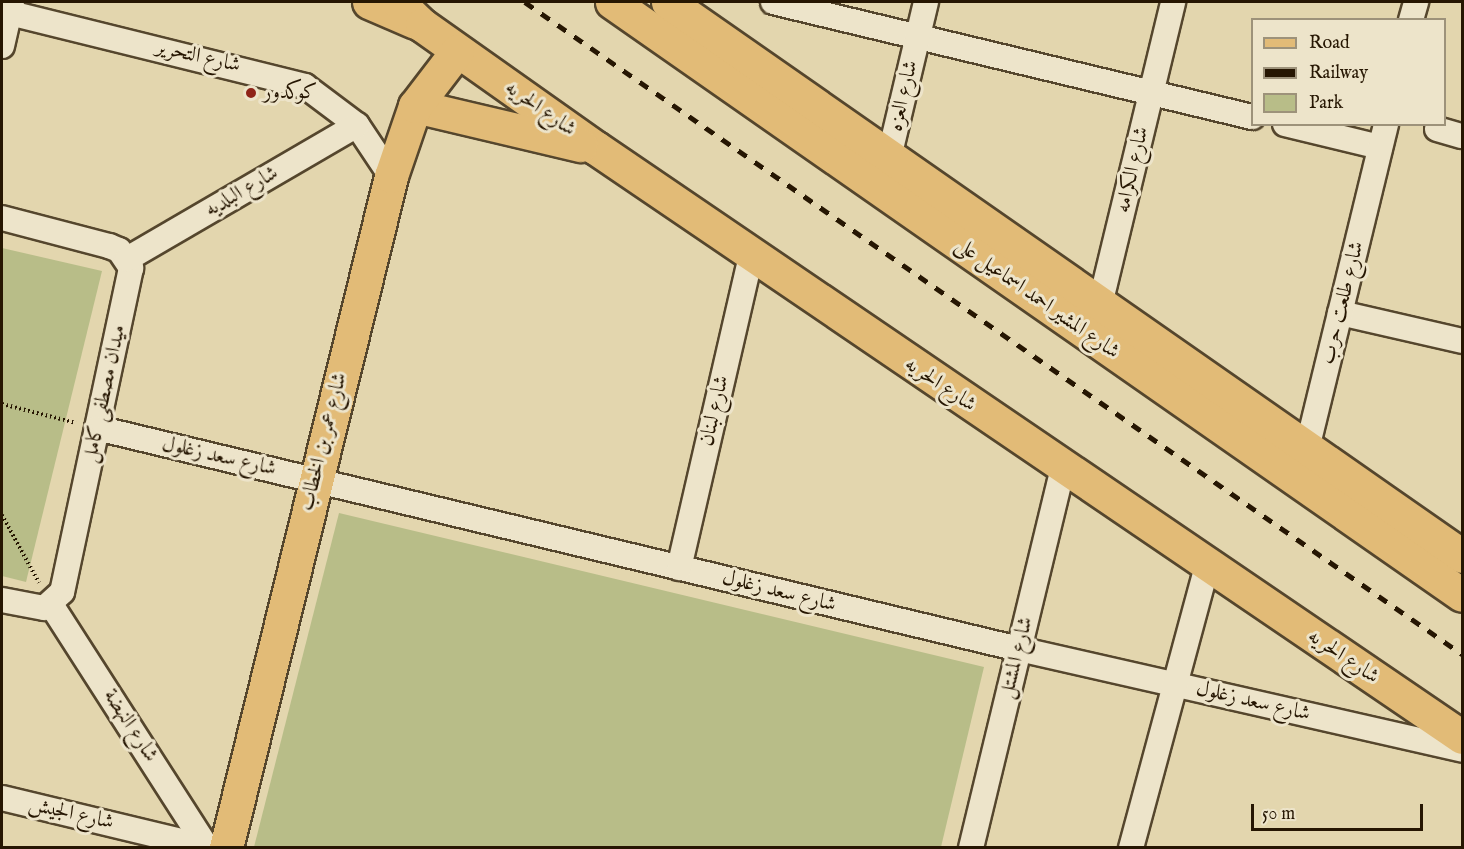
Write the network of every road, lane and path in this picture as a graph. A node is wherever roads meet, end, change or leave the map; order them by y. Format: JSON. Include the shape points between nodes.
{"nodes":[{"id":1,"x":369,"y":2,"type":"edge"},
{"id":2,"x":398,"y":2,"type":"edge"},
{"id":3,"x":612,"y":2,"type":"edge"},
{"id":4,"x":668,"y":2,"type":"edge"},
{"id":5,"x":773,"y":2,"type":"edge"},
{"id":6,"x":926,"y":2,"type":"edge"},
{"id":7,"x":1173,"y":2,"type":"edge"},
{"id":8,"x":1416,"y":2,"type":"edge"},
{"id":9,"x":8,"y":8,"type":"edge"},
{"id":10,"x":1412,"y":18,"type":"edge"},
{"id":11,"x":422,"y":26,"type":"junction"},
{"id":12,"x":918,"y":37,"type":"junction"},
{"id":13,"x":2,"y":46,"type":"edge"},
{"id":14,"x":457,"y":51,"type":"junction"},
{"id":15,"x":1152,"y":92,"type":"junction"},
{"id":16,"x":415,"y":106,"type":"junction"},
{"id":17,"x":1251,"y":117,"type":"edge"},
{"id":18,"x":357,"y":125,"type":"junction"},
{"id":19,"x":1301,"y":126,"type":"edge"},
{"id":20,"x":1437,"y":129,"type":"dead end"},
{"id":21,"x":1383,"y":136,"type":"edge"},
{"id":22,"x":1462,"y":136,"type":"edge"},
{"id":23,"x":596,"y":148,"type":"junction"},
{"id":24,"x":890,"y":156,"type":"junction"},
{"id":25,"x":391,"y":176,"type":"junction"},
{"id":26,"x":881,"y":190,"type":"junction"},
{"id":27,"x":2,"y":218,"type":"edge"},
{"id":28,"x":751,"y":255,"type":"junction"},
{"id":29,"x":127,"y":259,"type":"junction"},
{"id":30,"x":1101,"y":305,"type":"junction"},
{"id":31,"x":1340,"y":313,"type":"junction"},
{"id":32,"x":1091,"y":337,"type":"junction"},
{"id":33,"x":1462,"y":341,"type":"edge"},
{"id":34,"x":2,"y":404,"type":"edge"},
{"id":35,"x":98,"y":428,"type":"junction"},
{"id":36,"x":1308,"y":448,"type":"junction"},
{"id":37,"x":1063,"y":469,"type":"junction"},
{"id":38,"x":314,"y":480,"type":"junction"},
{"id":39,"x":1299,"y":481,"type":"junction"},
{"id":40,"x":2,"y":515,"type":"edge"},
{"id":41,"x":1462,"y":556,"type":"edge"},
{"id":42,"x":1207,"y":566,"type":"junction"},
{"id":43,"x":679,"y":568,"type":"junction"},
{"id":44,"x":1462,"y":595,"type":"edge"},
{"id":45,"x":2,"y":600,"type":"edge"},
{"id":46,"x":52,"y":606,"type":"junction"},
{"id":47,"x":1019,"y":649,"type":"junction"},
{"id":48,"x":1173,"y":683,"type":"junction"},
{"id":49,"x":1462,"y":737,"type":"edge"},
{"id":50,"x":1462,"y":750,"type":"edge"},
{"id":51,"x":2,"y":798,"type":"edge"},
{"id":52,"x":208,"y":847,"type":"edge"},
{"id":53,"x":226,"y":848,"type":"edge"},
{"id":54,"x":971,"y":848,"type":"edge"},
{"id":55,"x":1131,"y":848,"type":"edge"}],
"edges":[{"from":1,"to":11,"type":"main road","name":"شارع الحريه"},
{"from":2,"to":11,"type":"main road","name":"شارع الحريه"},
{"from":3,"to":26,"type":"main road","name":"شارع المشير احمد اسماعيل على"},
{"from":4,"to":24,"type":"main road","name":"شارع المشير احمد اسماعيل على"},
{"from":5,"to":12,"type":"street"},
{"from":6,"to":12,"type":"street","name":"شارع العزه"},
{"from":7,"to":15,"type":"street","name":"شارع الكرامه"},
{"from":8,"to":10,"type":"street"},
{"from":9,"to":13,"type":"street"},
{"from":9,"to":18,"type":"street","name":"شارع التحرير","via":[[285,78],[324,97]]},
{"from":11,"to":14,"type":"main road","name":"شارع الحريه"},
{"from":12,"to":15,"type":"street"},
{"from":12,"to":24,"type":"street","name":"شارع العزه"},
{"from":14,"to":16,"type":"main road","name":"شارع عمر بن الخطاب"},
{"from":14,"to":23,"type":"main road","name":"شارع الحريه"},
{"from":15,"to":17,"type":"street"},
{"from":15,"to":30,"type":"street","name":"شارع الكرامه"},
{"from":16,"to":23,"type":"main road"},
{"from":16,"to":25,"type":"main road","name":"شارع عمر بن الخطاب"},
{"from":18,"to":25,"type":"street","name":"شارع التحرير"},
{"from":18,"to":29,"type":"street","name":"شارع البلديه"},
{"from":19,"to":21,"type":"street"},
{"from":20,"to":22,"type":"street"},
{"from":21,"to":31,"type":"street","name":"شارع طلعت حرب"},
{"from":23,"to":28,"type":"main road","name":"شارع الحريه"},
{"from":24,"to":26,"type":"street","name":"شارع العزه"},
{"from":24,"to":30,"type":"main road","name":"شارع المشير احمد اسماعيل على"},
{"from":25,"to":38,"type":"main road","name":"شارع عمر بن الخطاب"},
{"from":26,"to":32,"type":"main road","name":"شارع المشير احمد اسماعيل على"},
{"from":27,"to":29,"type":"street","via":[[109,246]]},
{"from":28,"to":37,"type":"main road","name":"شارع الحريه"},
{"from":28,"to":43,"type":"street","name":"شارع لبنان"},
{"from":29,"to":35,"type":"street","name":"ميدان مصطفى كامل","via":[[130,277]]},
{"from":30,"to":32,"type":"street","name":"شارع الكرامه"},
{"from":30,"to":36,"type":"main road","name":"شارع المشير احمد اسماعيل على"},
{"from":31,"to":33,"type":"street"},
{"from":31,"to":36,"type":"street","name":"شارع طلعت حرب"},
{"from":32,"to":39,"type":"main road","name":"شارع المشير احمد اسماعيل على"},
{"from":34,"to":35,"type":"path"},
{"from":35,"to":38,"type":"street","name":"شارع سعد زغلول"},
{"from":35,"to":46,"type":"street","name":"ميدان مصطفى كامل","via":[[62,592]]},
{"from":36,"to":39,"type":"street","name":"شارع طلعت حرب"},
{"from":36,"to":41,"type":"main road","name":"شارع المشير احمد اسماعيل على"},
{"from":37,"to":42,"type":"main road","name":"شارع الحريه"},
{"from":37,"to":47,"type":"street","name":"شارع المشتل"},
{"from":38,"to":43,"type":"street","name":"شارع سعد زغلول"},
{"from":38,"to":53,"type":"main road","name":"شارع عمر بن الخطاب"},
{"from":39,"to":44,"type":"main road","name":"شارع المشير احمد اسماعيل على"},
{"from":40,"to":46,"type":"path"},
{"from":42,"to":48,"type":"street"},
{"from":42,"to":49,"type":"main road","name":"شارع الحريه"},
{"from":43,"to":47,"type":"street","name":"شارع سعد زغلول"},
{"from":45,"to":46,"type":"street","via":[[36,608]]},
{"from":46,"to":52,"type":"street","name":"شارع النهضة"},
{"from":47,"to":48,"type":"street","name":"شارع سعد زغلول"},
{"from":47,"to":54,"type":"street","name":"شارع المشتل"},
{"from":48,"to":50,"type":"street","name":"شارع سعد زغلول"},
{"from":48,"to":55,"type":"street"},
{"from":51,"to":52,"type":"street","name":"شارع الجيش"}]}
